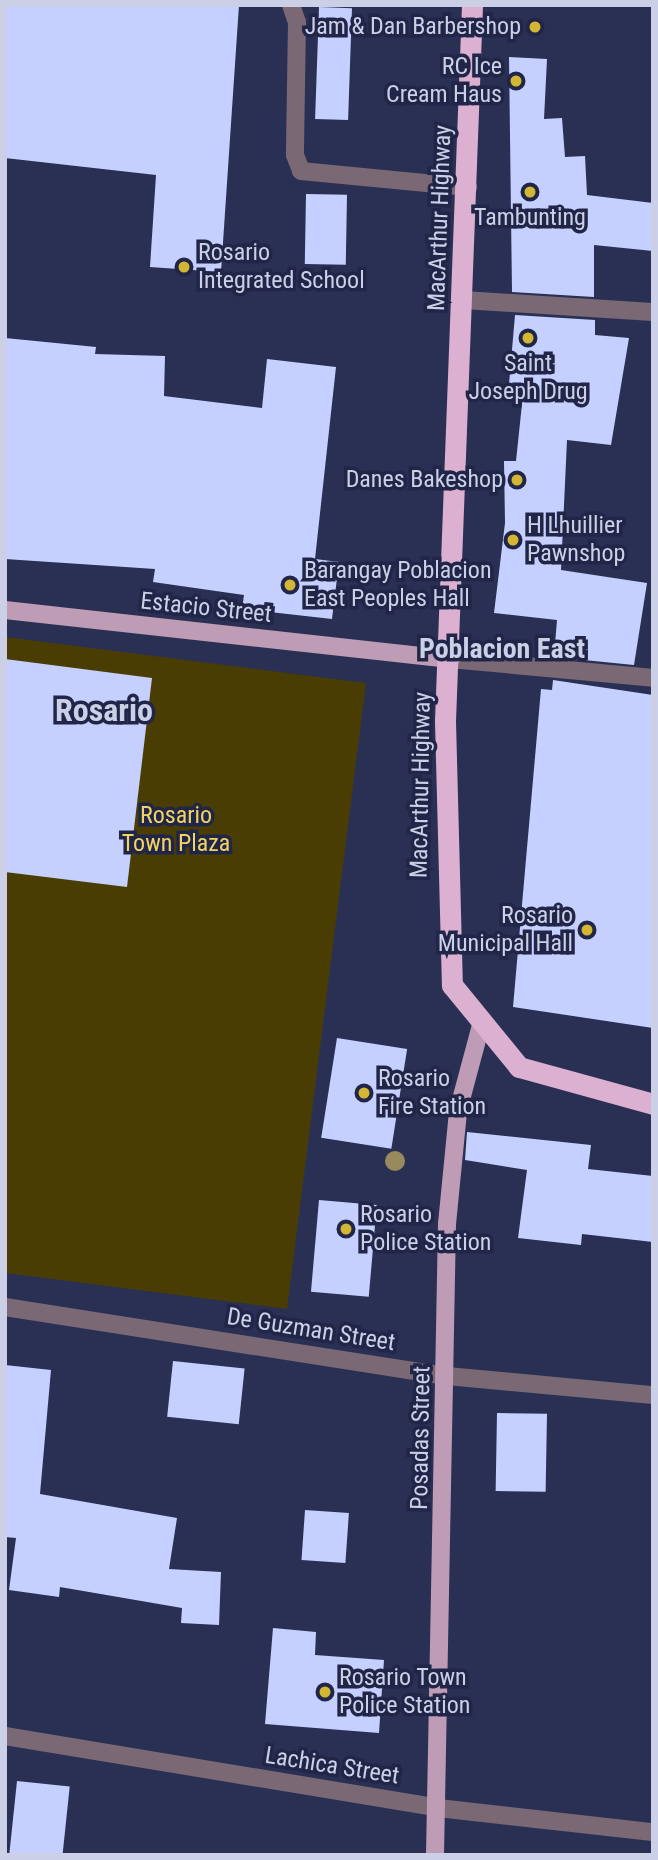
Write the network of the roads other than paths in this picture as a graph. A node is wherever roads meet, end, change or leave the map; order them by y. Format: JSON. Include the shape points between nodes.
{"nodes":[{"id":1,"x":291,"y":5,"type":"edge"},
{"id":2,"x":472,"y":5,"type":"edge"},
{"id":3,"x":468,"y":187,"type":"junction"},
{"id":4,"x":463,"y":300,"type":"junction"},
{"id":5,"x":653,"y":312,"type":"edge"},
{"id":6,"x":5,"y":610,"type":"edge"},
{"id":7,"x":450,"y":659,"type":"junction"},
{"id":8,"x":653,"y":678,"type":"edge"},
{"id":9,"x":481,"y":1025,"type":"junction"},
{"id":10,"x":653,"y":1104,"type":"edge"},
{"id":11,"x":5,"y":1307,"type":"edge"},
{"id":12,"x":447,"y":1376,"type":"junction"},
{"id":13,"x":653,"y":1395,"type":"edge"},
{"id":14,"x":5,"y":1736,"type":"edge"},
{"id":15,"x":438,"y":1808,"type":"junction"},
{"id":16,"x":653,"y":1832,"type":"edge"},
{"id":17,"x":435,"y":1855,"type":"edge"}],
"edges":[{"from":1,"to":3,"type":"street","via":[[297,22],[295,155],[301,171]]},
{"from":2,"to":3,"type":"highway","name":"MacArthur Highway"},
{"from":3,"to":4,"type":"highway","name":"MacArthur Highway"},
{"from":4,"to":5,"type":"street"},
{"from":4,"to":7,"type":"highway","name":"MacArthur Highway"},
{"from":6,"to":7,"type":"main road","name":"Estacio Street"},
{"from":7,"to":8,"type":"street","name":"Estacio Street"},
{"from":7,"to":9,"type":"highway","name":"MacArthur Highway","via":[[446,921],[452,985]]},
{"from":9,"to":10,"type":"highway","name":"MacArthur Highway","via":[[519,1067]]},
{"from":9,"to":12,"type":"main road","name":"Posadas Street","via":[[458,1111],[447,1224]]},
{"from":11,"to":12,"type":"street","name":"De Guzman Street"},
{"from":12,"to":13,"type":"street","name":"De Guzman Street"},
{"from":12,"to":15,"type":"main road","name":"Posadas Street"},
{"from":14,"to":15,"type":"street","name":"Lachica Street"},
{"from":15,"to":16,"type":"street","name":"Lachica Street"},
{"from":15,"to":17,"type":"main road","name":"Posadas Street"}]}
